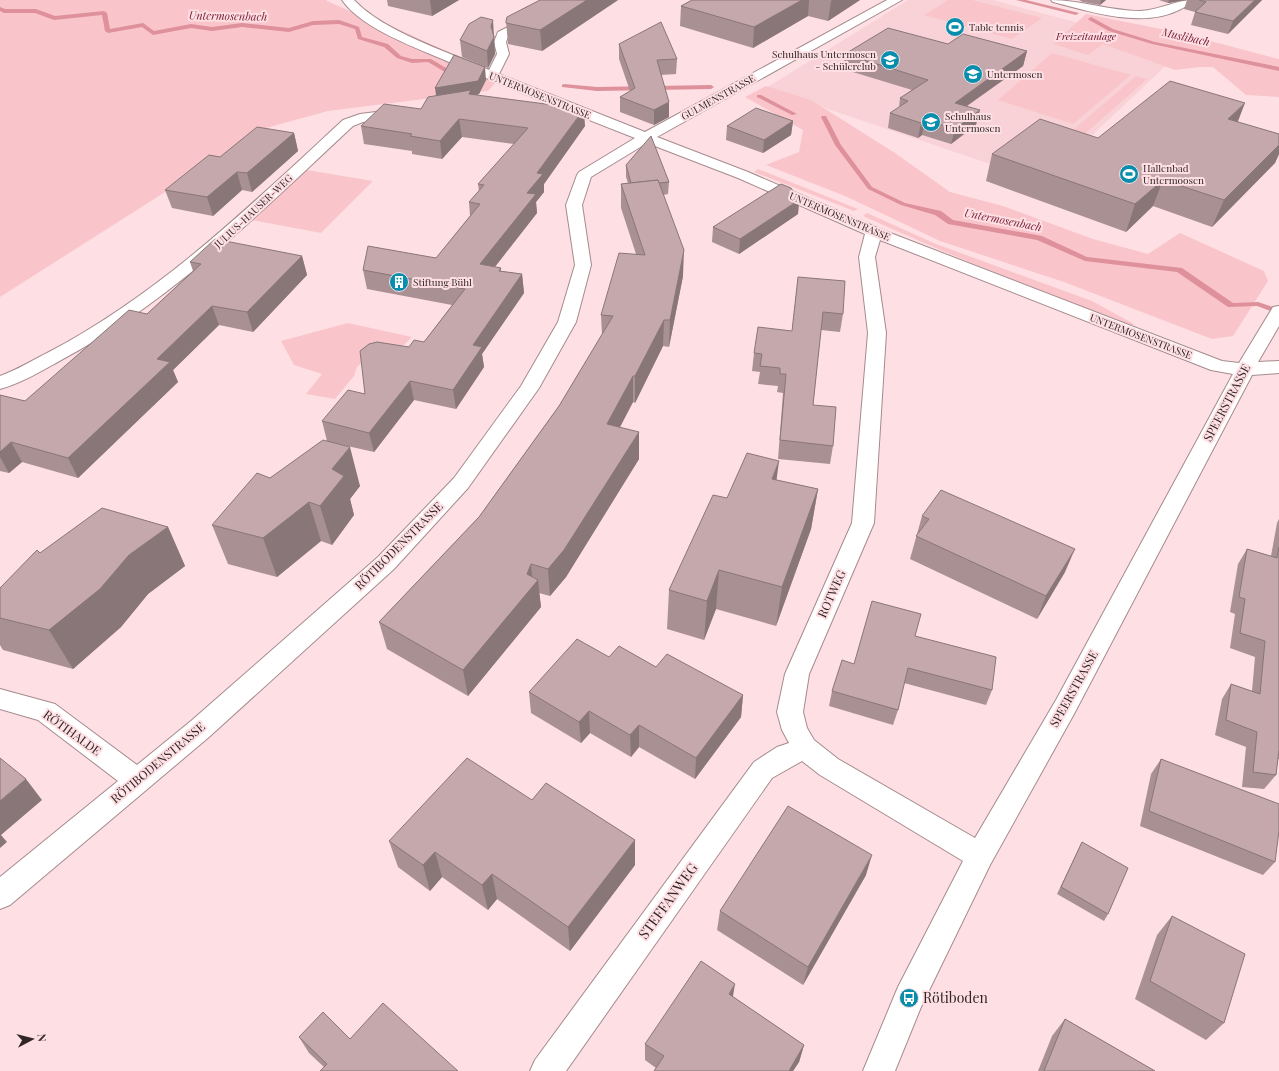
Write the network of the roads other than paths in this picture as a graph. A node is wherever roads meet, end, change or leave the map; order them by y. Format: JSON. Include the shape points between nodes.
{"nodes":[{"id":1,"x":348,"y":0,"type":"edge"},
{"id":2,"x":570,"y":0,"type":"edge"},
{"id":3,"x":896,"y":0,"type":"edge"},
{"id":4,"x":1057,"y":0,"type":"edge"},
{"id":5,"x":1188,"y":0,"type":"edge"},
{"id":6,"x":492,"y":76,"type":"junction"},
{"id":7,"x":522,"y":90,"type":"junction"},
{"id":8,"x":501,"y":95,"type":"dead end"},
{"id":9,"x":413,"y":111,"type":"edge"},
{"id":10,"x":646,"y":137,"type":"junction"},
{"id":11,"x":874,"y":232,"type":"junction"},
{"id":12,"x":1279,"y":311,"type":"edge"},
{"id":13,"x":1279,"y":368,"type":"edge"},
{"id":14,"x":1245,"y":370,"type":"junction"},
{"id":15,"x":0,"y":383,"type":"edge"},
{"id":16,"x":0,"y":699,"type":"edge"},
{"id":17,"x":805,"y":748,"type":"junction"},
{"id":18,"x":136,"y":780,"type":"junction"},
{"id":19,"x":980,"y":856,"type":"junction"},
{"id":20,"x":0,"y":895,"type":"edge"},
{"id":21,"x":546,"y":1071,"type":"edge"},
{"id":22,"x":879,"y":1071,"type":"edge"}],
"edges":[{"from":1,"to":6,"type":"street","name":"UNTERMOSENSTRASSE","via":[[359,12],[400,36]]},
{"from":2,"to":6,"type":"street","via":[[502,35],[500,42],[503,54]]},
{"from":3,"to":10,"type":"street","name":"GULMENSTRASSE"},
{"from":4,"to":5,"type":"street","via":[[1107,11],[1140,14],[1161,12]]},
{"from":6,"to":7,"type":"street","name":"UNTERMOSENSTRASSE"},
{"from":7,"to":8,"type":"street"},
{"from":7,"to":10,"type":"street","name":"UNTERMOSENSTRASSE"},
{"from":9,"to":15,"type":"street","name":"JULIUS-HAUSER-WEG","via":[[360,118],[348,123],[183,272],[117,320]]},
{"from":10,"to":11,"type":"street","name":"UNTERMOSENSTRASSE","via":[[743,175]]},
{"from":10,"to":18,"type":"street","name":"RÖTIBODENSTRASSE","via":[[584,175],[574,205],[583,265],[566,322],[529,388],[461,483],[386,563],[200,729]]},
{"from":11,"to":14,"type":"street","name":"UNTERMOSENSTRASSE","via":[[1218,366]]},
{"from":11,"to":17,"type":"street","name":"ROTWEG","via":[[867,257],[877,332],[863,523],[797,674],[790,712],[795,730]]},
{"from":12,"to":14,"type":"street","name":"SPEERSTRASSE"},
{"from":13,"to":14,"type":"street","name":"UNTERMOSENSTRASSE","via":[[1274,366]]},
{"from":14,"to":19,"type":"street","name":"SPEERSTRASSE","via":[[1065,707]]},
{"from":16,"to":18,"type":"street","name":"RÖTIHALDE","via":[[46,711]]},
{"from":17,"to":19,"type":"street","name":"ROTWEG","via":[[829,767]]},
{"from":17,"to":21,"type":"street","name":"STEFFANWEG","via":[[786,755],[763,770]]},
{"from":18,"to":20,"type":"street","name":"RÖTIBODENSTRASSE"},
{"from":19,"to":22,"type":"street","name":"SPEERSTRASSE","via":[[909,998]]}]}
